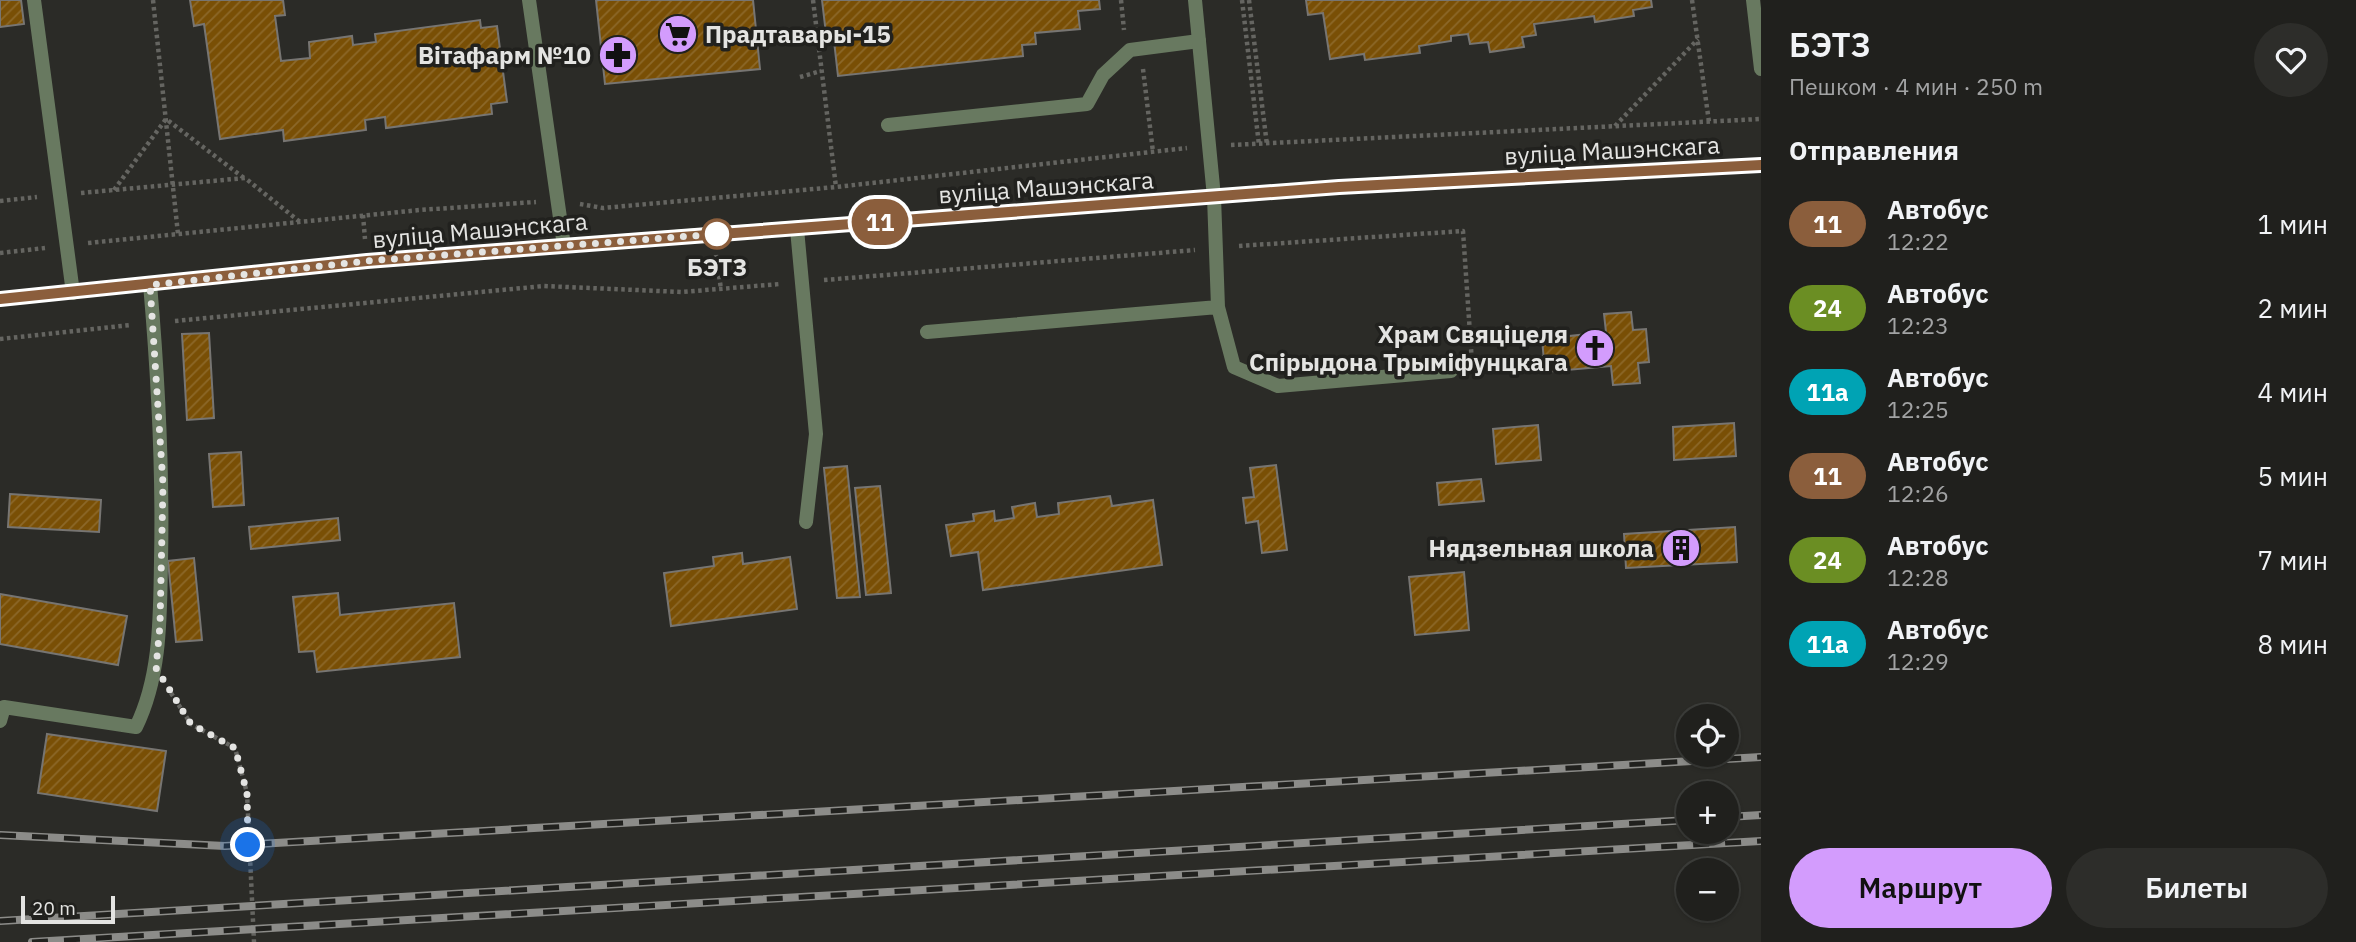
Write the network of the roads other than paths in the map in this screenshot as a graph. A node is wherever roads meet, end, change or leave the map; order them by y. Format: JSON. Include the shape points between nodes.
{"nodes":[{"id":1,"x":34,"y":0,"type":"edge"},
{"id":2,"x":529,"y":0,"type":"edge"},
{"id":3,"x":1195,"y":0,"type":"edge"},
{"id":4,"x":1753,"y":0,"type":"edge"},
{"id":5,"x":1199,"y":41,"type":"junction"},
{"id":6,"x":1761,"y":69,"type":"edge"},
{"id":7,"x":888,"y":125,"type":"dead end"},
{"id":8,"x":1761,"y":165,"type":"edge"},
{"id":9,"x":1214,"y":197,"type":"junction"},
{"id":10,"x":797,"y":229,"type":"junction"},
{"id":11,"x":564,"y":246,"type":"junction"},
{"id":12,"x":150,"y":285,"type":"junction"},
{"id":13,"x":73,"y":293,"type":"junction"},
{"id":14,"x":0,"y":299,"type":"edge"},
{"id":15,"x":1218,"y":307,"type":"junction"},
{"id":16,"x":927,"y":332,"type":"dead end"},
{"id":17,"x":1451,"y":370,"type":"dead end"},
{"id":18,"x":806,"y":522,"type":"dead end"},
{"id":19,"x":0,"y":721,"type":"edge"}],
"edges":[{"from":1,"to":13,"type":"street"},
{"from":2,"to":11,"type":"street"},
{"from":3,"to":5,"type":"street"},
{"from":4,"to":6,"type":"street"},
{"from":5,"to":7,"type":"street","via":[[1130,50],[1103,75],[1087,104]]},
{"from":5,"to":9,"type":"street"},
{"from":8,"to":9,"type":"main road","name":"вуліца Машэнскага"},
{"from":9,"to":10,"type":"main road","name":"вуліца Машэнскага"},
{"from":9,"to":15,"type":"street"},
{"from":10,"to":11,"type":"main road","name":"вуліца Машэнскага"},
{"from":10,"to":18,"type":"street","via":[[816,434]]},
{"from":11,"to":12,"type":"main road","name":"вуліца Машэнскага","via":[[367,261]]},
{"from":12,"to":13,"type":"main road","name":"вуліца Машэнскага"},
{"from":12,"to":19,"type":"street","via":[[163,484],[160,625],[156,668],[142,715],[136,727],[4,707]]},
{"from":13,"to":14,"type":"main road","name":"вуліца Машэнскага"},
{"from":15,"to":16,"type":"street"},
{"from":15,"to":17,"type":"street","via":[[1234,367],[1278,386]]}]}
